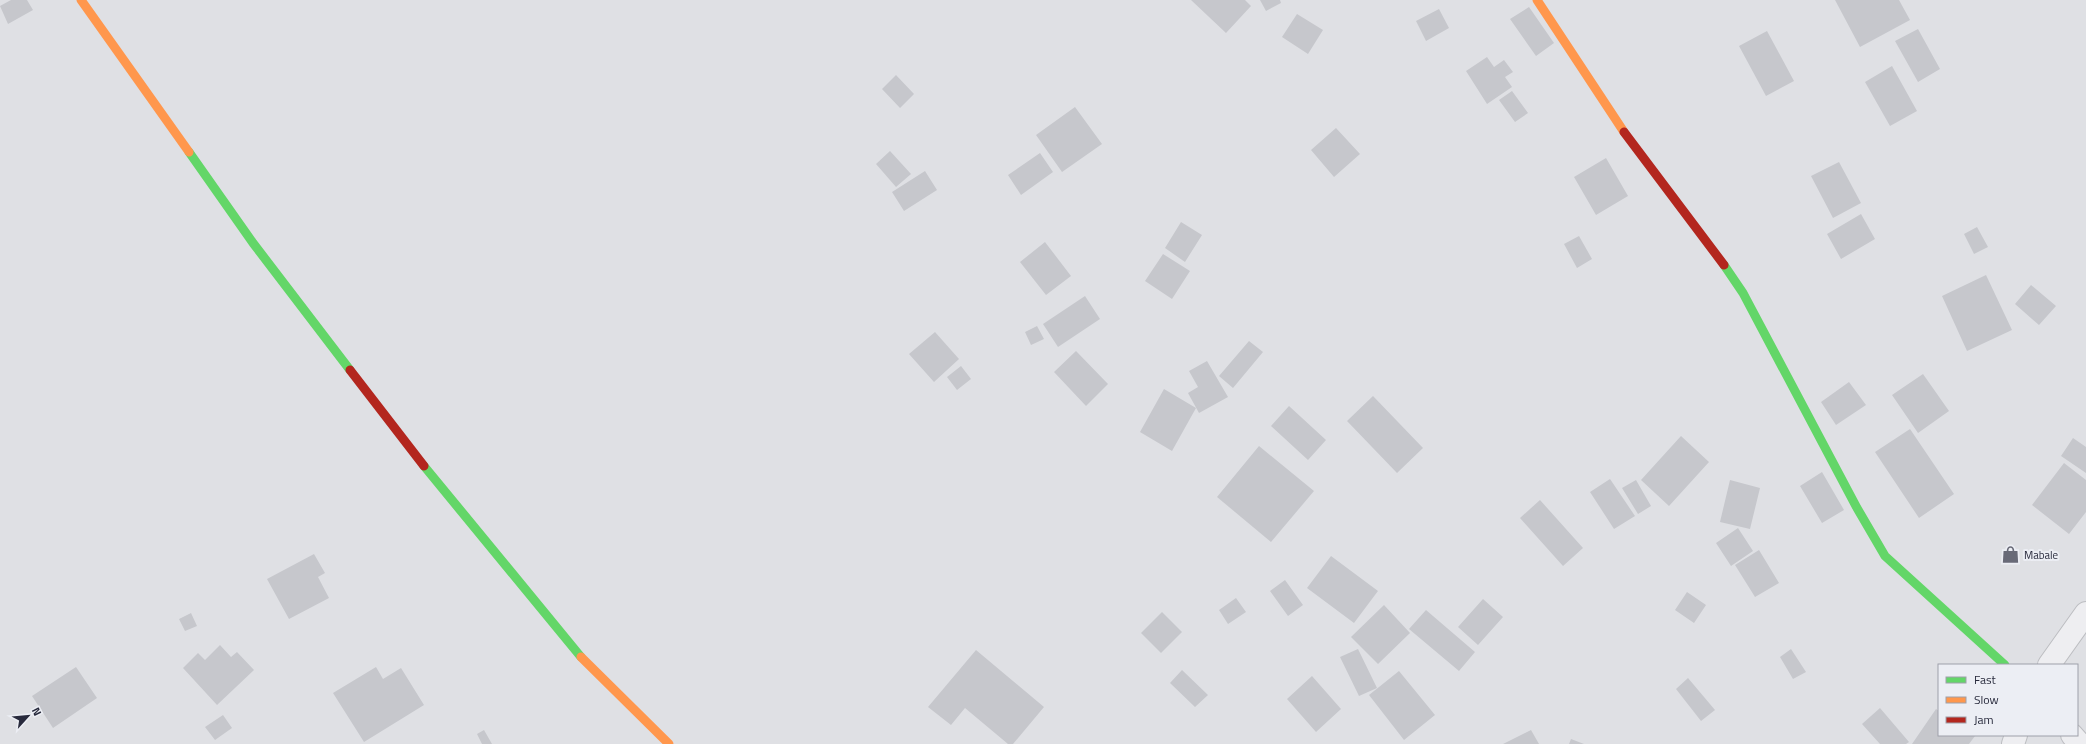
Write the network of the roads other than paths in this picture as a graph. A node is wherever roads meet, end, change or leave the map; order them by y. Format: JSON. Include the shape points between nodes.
{"nodes":[{"id":1,"x":81,"y":0,"type":"edge"},
{"id":2,"x":1537,"y":0,"type":"edge"},
{"id":3,"x":2086,"y":613,"type":"edge"},
{"id":4,"x":2004,"y":664,"type":"edge"},
{"id":5,"x":2050,"y":664,"type":"edge"},
{"id":6,"x":2073,"y":736,"type":"edge"},
{"id":7,"x":668,"y":744,"type":"edge"},
{"id":8,"x":2080,"y":744,"type":"edge"}],
"edges":[{"from":1,"to":7,"type":"street","via":[[253,243],[450,500],[583,660]]},
{"from":2,"to":4,"type":"street","via":[[1614,119],[1735,281],[1885,556]]},
{"from":3,"to":5,"type":"street"},
{"from":6,"to":8,"type":"street"}]}
